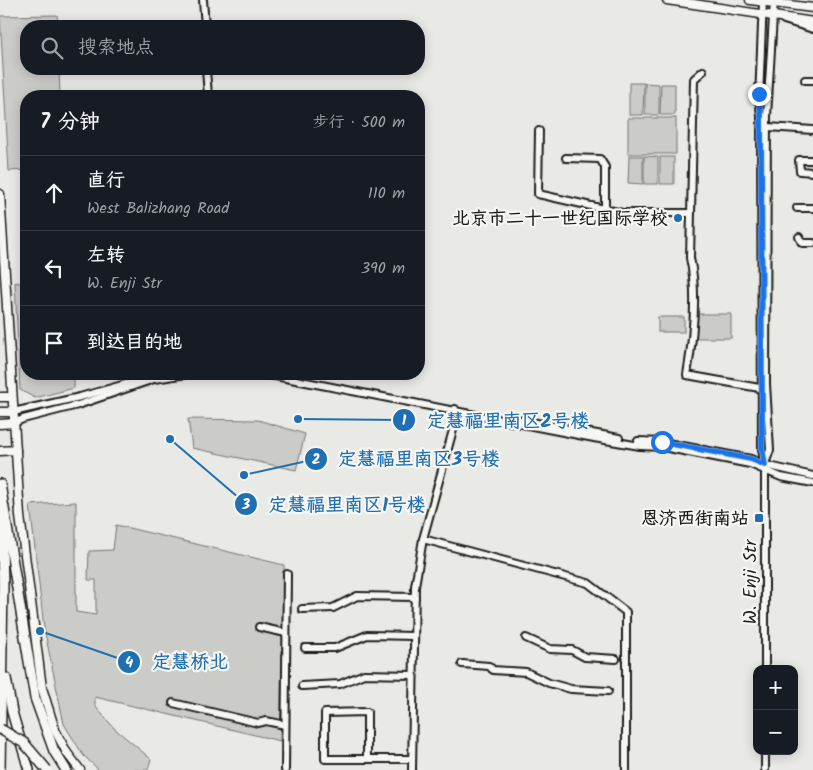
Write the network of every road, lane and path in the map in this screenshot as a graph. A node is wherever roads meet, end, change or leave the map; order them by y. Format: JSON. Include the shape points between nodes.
{"nodes":[{"id":1,"x":204,"y":0,"type":"edge"},
{"id":2,"x":667,"y":0,"type":"edge"},
{"id":3,"x":750,"y":0,"type":"edge"},
{"id":4,"x":783,"y":0,"type":"edge"},
{"id":5,"x":763,"y":1,"type":"edge"},
{"id":6,"x":774,"y":1,"type":"edge"},
{"id":7,"x":813,"y":8,"type":"edge"},
{"id":8,"x":762,"y":15,"type":"junction"},
{"id":9,"x":773,"y":17,"type":"junction"},
{"id":10,"x":205,"y":20,"type":"edge"},
{"id":11,"x":813,"y":22,"type":"edge"},
{"id":12,"x":813,"y":29,"type":"edge"},
{"id":13,"x":703,"y":71,"type":"dead end"},
{"id":14,"x":206,"y":75,"type":"edge"},
{"id":15,"x":805,"y":80,"type":"dead end"},
{"id":16,"x":813,"y":80,"type":"edge"},
{"id":17,"x":208,"y":90,"type":"edge"},
{"id":18,"x":768,"y":127,"type":"junction"},
{"id":19,"x":813,"y":130,"type":"edge"},
{"id":20,"x":539,"y":131,"type":"dead end"},
{"id":21,"x":566,"y":158,"type":"dead end"},
{"id":22,"x":813,"y":160,"type":"edge"},
{"id":23,"x":813,"y":172,"type":"edge"},
{"id":24,"x":0,"y":194,"type":"edge"},
{"id":25,"x":796,"y":208,"type":"dead end"},
{"id":26,"x":813,"y":208,"type":"edge"},
{"id":27,"x":605,"y":209,"type":"junction"},
{"id":28,"x":691,"y":213,"type":"junction"},
{"id":29,"x":799,"y":236,"type":"dead end"},
{"id":30,"x":813,"y":243,"type":"edge"},
{"id":31,"x":141,"y":380,"type":"edge"},
{"id":32,"x":151,"y":380,"type":"edge"},
{"id":33,"x":300,"y":380,"type":"edge"},
{"id":34,"x":318,"y":380,"type":"edge"},
{"id":35,"x":764,"y":389,"type":"junction"},
{"id":36,"x":0,"y":397,"type":"edge"},
{"id":37,"x":12,"y":397,"type":"junction"},
{"id":38,"x":455,"y":410,"type":"junction"},
{"id":39,"x":0,"y":412,"type":"edge"},
{"id":40,"x":13,"y":412,"type":"junction"},
{"id":41,"x":14,"y":423,"type":"junction"},
{"id":42,"x":0,"y":424,"type":"edge"},
{"id":43,"x":16,"y":450,"type":"junction"},
{"id":44,"x":0,"y":451,"type":"edge"},
{"id":45,"x":765,"y":468,"type":"junction"},
{"id":46,"x":813,"y":476,"type":"edge"},
{"id":47,"x":0,"y":478,"type":"edge"},
{"id":48,"x":813,"y":483,"type":"edge"},
{"id":49,"x":0,"y":484,"type":"edge"},
{"id":50,"x":423,"y":540,"type":"junction"},
{"id":51,"x":287,"y":574,"type":"dead end"},
{"id":52,"x":415,"y":597,"type":"junction"},
{"id":53,"x":302,"y":608,"type":"dead end"},
{"id":54,"x":259,"y":627,"type":"dead end"},
{"id":55,"x":286,"y":633,"type":"junction"},
{"id":56,"x":414,"y":636,"type":"junction"},
{"id":57,"x":526,"y":638,"type":"dead end"},
{"id":58,"x":305,"y":648,"type":"dead end"},
{"id":59,"x":2,"y":656,"type":"junction"},
{"id":60,"x":616,"y":658,"type":"dead end"},
{"id":61,"x":462,"y":664,"type":"dead end"},
{"id":62,"x":765,"y":665,"type":"edge"},
{"id":63,"x":413,"y":675,"type":"junction"},
{"id":64,"x":302,"y":686,"type":"dead end"},
{"id":65,"x":608,"y":691,"type":"dead end"},
{"id":66,"x":173,"y":703,"type":"dead end"},
{"id":67,"x":285,"y":725,"type":"junction"},
{"id":68,"x":0,"y":729,"type":"edge"},
{"id":69,"x":765,"y":755,"type":"edge"},
{"id":70,"x":367,"y":759,"type":"junction"},
{"id":71,"x":412,"y":759,"type":"junction"},
{"id":72,"x":77,"y":769,"type":"edge"},
{"id":73,"x":0,"y":770,"type":"edge"},
{"id":74,"x":29,"y":770,"type":"edge"},
{"id":75,"x":47,"y":770,"type":"edge"},
{"id":76,"x":66,"y":770,"type":"edge"},
{"id":77,"x":285,"y":770,"type":"edge"},
{"id":78,"x":412,"y":770,"type":"edge"},
{"id":79,"x":626,"y":770,"type":"edge"},
{"id":80,"x":765,"y":770,"type":"edge"}],
"edges":[{"from":1,"to":10,"type":"street"},
{"from":2,"to":8,"type":"main road"},
{"from":3,"to":5,"type":"main road"},
{"from":4,"to":6,"type":"street"},
{"from":5,"to":6,"type":"main road"},
{"from":5,"to":8,"type":"street","name":"W. Enji Str"},
{"from":6,"to":7,"type":"main road"},
{"from":6,"to":9,"type":"street","name":"W. Enji Str"},
{"from":8,"to":9,"type":"main road"},
{"from":8,"to":35,"type":"street","name":"W. Enji Str","via":[[759,99]]},
{"from":9,"to":11,"type":"main road"},
{"from":9,"to":12,"type":"street"},
{"from":9,"to":18,"type":"street","name":"W. Enji Str"},
{"from":13,"to":28,"type":"street","via":[[694,79]]},
{"from":14,"to":17,"type":"street"},
{"from":15,"to":16,"type":"street"},
{"from":18,"to":19,"type":"street"},
{"from":18,"to":35,"type":"street","name":"W. Enji Str"},
{"from":20,"to":27,"type":"street","via":[[538,194]]},
{"from":21,"to":27,"type":"street","via":[[600,159],[605,167]]},
{"from":22,"to":23,"type":"street","via":[[799,160],[800,172]]},
{"from":24,"to":37,"type":"main road"},
{"from":25,"to":26,"type":"street"},
{"from":27,"to":28,"type":"street"},
{"from":28,"to":35,"type":"street","via":[[693,337],[687,375]]},
{"from":29,"to":30,"type":"street","via":[[802,243]]},
{"from":31,"to":40,"type":"street"},
{"from":32,"to":41,"type":"street"},
{"from":33,"to":38,"type":"street"},
{"from":34,"to":38,"type":"street"},
{"from":35,"to":45,"type":"street","name":"W. Enji Str","via":[[770,450]]},
{"from":36,"to":37,"type":"main road"},
{"from":37,"to":40,"type":"main road"},
{"from":38,"to":45,"type":"street","via":[[639,442],[671,444],[751,459]]},
{"from":38,"to":50,"type":"street","via":[[453,430]]},
{"from":39,"to":40,"type":"main road"},
{"from":40,"to":41,"type":"main road"},
{"from":41,"to":42,"type":"main road"},
{"from":41,"to":43,"type":"main road"},
{"from":43,"to":44,"type":"main road"},
{"from":43,"to":72,"type":"main road","via":[[20,516],[42,688],[55,730]]},
{"from":45,"to":46,"type":"street"},
{"from":45,"to":48,"type":"street","via":[[782,477]]},
{"from":45,"to":62,"type":"street","name":"W. Enji Str"},
{"from":47,"to":49,"type":"highway"},
{"from":49,"to":59,"type":"highway"},
{"from":49,"to":76,"type":"highway","via":[[36,698],[54,751]]},
{"from":50,"to":52,"type":"street"},
{"from":50,"to":79,"type":"street","via":[[588,583],[626,612]]},
{"from":51,"to":55,"type":"street"},
{"from":52,"to":53,"type":"street","via":[[357,596],[334,608]]},
{"from":52,"to":56,"type":"street"},
{"from":54,"to":55,"type":"street"},
{"from":55,"to":67,"type":"street"},
{"from":56,"to":58,"type":"street","via":[[367,635],[335,648]]},
{"from":56,"to":63,"type":"street"},
{"from":57,"to":60,"type":"street","via":[[550,649]]},
{"from":59,"to":73,"type":"highway"},
{"from":59,"to":74,"type":"highway","via":[[12,712]]},
{"from":61,"to":65,"type":"street","via":[[526,672],[571,689]]},
{"from":63,"to":64,"type":"street","via":[[364,674],[340,684]]},
{"from":63,"to":71,"type":"street"},
{"from":66,"to":67,"type":"street","via":[[258,723],[266,720]]},
{"from":67,"to":77,"type":"street"},
{"from":68,"to":75,"type":"highway","bridge":true,"via":[[24,743]]},
{"from":69,"to":80,"type":"street"},
{"from":70,"to":70,"type":"street","via":[[367,712],[325,713],[325,758]]},
{"from":70,"to":71,"type":"street"},
{"from":71,"to":78,"type":"street"}]}
